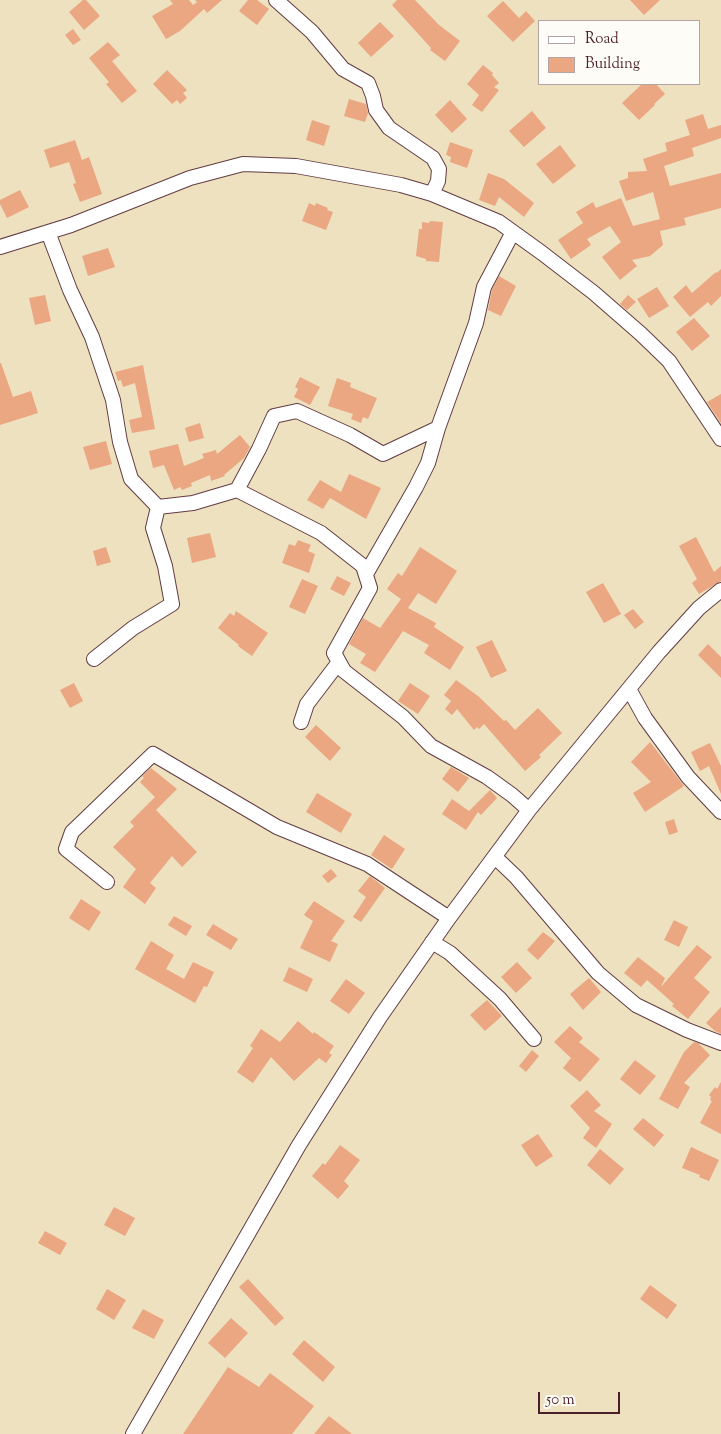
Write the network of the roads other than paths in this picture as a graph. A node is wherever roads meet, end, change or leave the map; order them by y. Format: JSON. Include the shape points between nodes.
{"nodes":[{"id":1,"x":276,"y":0,"type":"edge"},
{"id":2,"x":432,"y":194,"type":"junction"},
{"id":3,"x":48,"y":232,"type":"junction"},
{"id":4,"x":514,"y":232,"type":"junction"},
{"id":5,"x":0,"y":247,"type":"edge"},
{"id":6,"x":438,"y":428,"type":"junction"},
{"id":7,"x":721,"y":438,"type":"edge"},
{"id":8,"x":237,"y":490,"type":"junction"},
{"id":9,"x":158,"y":507,"type":"junction"},
{"id":10,"x":366,"y":574,"type":"junction"},
{"id":11,"x":721,"y":590,"type":"edge"},
{"id":12,"x":94,"y":659,"type":"dead end"},
{"id":13,"x":339,"y":662,"type":"junction"},
{"id":14,"x":629,"y":689,"type":"junction"},
{"id":15,"x":301,"y":722,"type":"dead end"},
{"id":16,"x":529,"y":810,"type":"junction"},
{"id":17,"x":721,"y":812,"type":"edge"},
{"id":18,"x":495,"y":857,"type":"junction"},
{"id":19,"x":107,"y":882,"type":"dead end"},
{"id":20,"x":449,"y":918,"type":"junction"},
{"id":21,"x":432,"y":942,"type":"junction"},
{"id":22,"x":534,"y":1039,"type":"dead end"},
{"id":23,"x":721,"y":1043,"type":"edge"},
{"id":24,"x":133,"y":1434,"type":"edge"}],
"edges":[{"from":1,"to":2,"type":"street","via":[[312,32],[343,69],[368,83],[376,110],[389,128],[433,158],[439,169]]},
{"from":2,"to":3,"type":"street","via":[[401,185],[296,166],[243,164],[190,178]]},
{"from":2,"to":4,"type":"street","via":[[499,222]]},
{"from":3,"to":5,"type":"street"},
{"from":3,"to":9,"type":"street","via":[[92,337],[113,400],[120,442],[132,479]]},
{"from":4,"to":6,"type":"street","via":[[484,287],[476,323]]},
{"from":4,"to":7,"type":"street","via":[[594,293],[669,361]]},
{"from":6,"to":8,"type":"street","via":[[384,454],[297,411],[274,416]]},
{"from":6,"to":10,"type":"street","via":[[428,463],[416,488]]},
{"from":8,"to":9,"type":"street","via":[[194,503]]},
{"from":8,"to":10,"type":"street","via":[[321,533],[363,566]]},
{"from":9,"to":12,"type":"street","via":[[153,528],[172,604],[132,628]]},
{"from":10,"to":13,"type":"street","via":[[370,588],[334,653]]},
{"from":11,"to":14,"type":"street","via":[[699,608]]},
{"from":13,"to":15,"type":"street","via":[[307,704]]},
{"from":13,"to":16,"type":"street","via":[[344,671],[403,717],[431,746],[487,777]]},
{"from":14,"to":16,"type":"street"},
{"from":14,"to":17,"type":"street","via":[[645,718],[683,770]]},
{"from":16,"to":18,"type":"street"},
{"from":18,"to":20,"type":"street"},
{"from":18,"to":23,"type":"street","via":[[598,973],[636,1005]]},
{"from":19,"to":20,"type":"street","via":[[66,848],[72,832],[154,754],[278,827],[367,864]]},
{"from":20,"to":21,"type":"street"},
{"from":21,"to":22,"type":"street","via":[[450,953],[500,999]]},
{"from":21,"to":24,"type":"street","via":[[299,1145]]}]}
